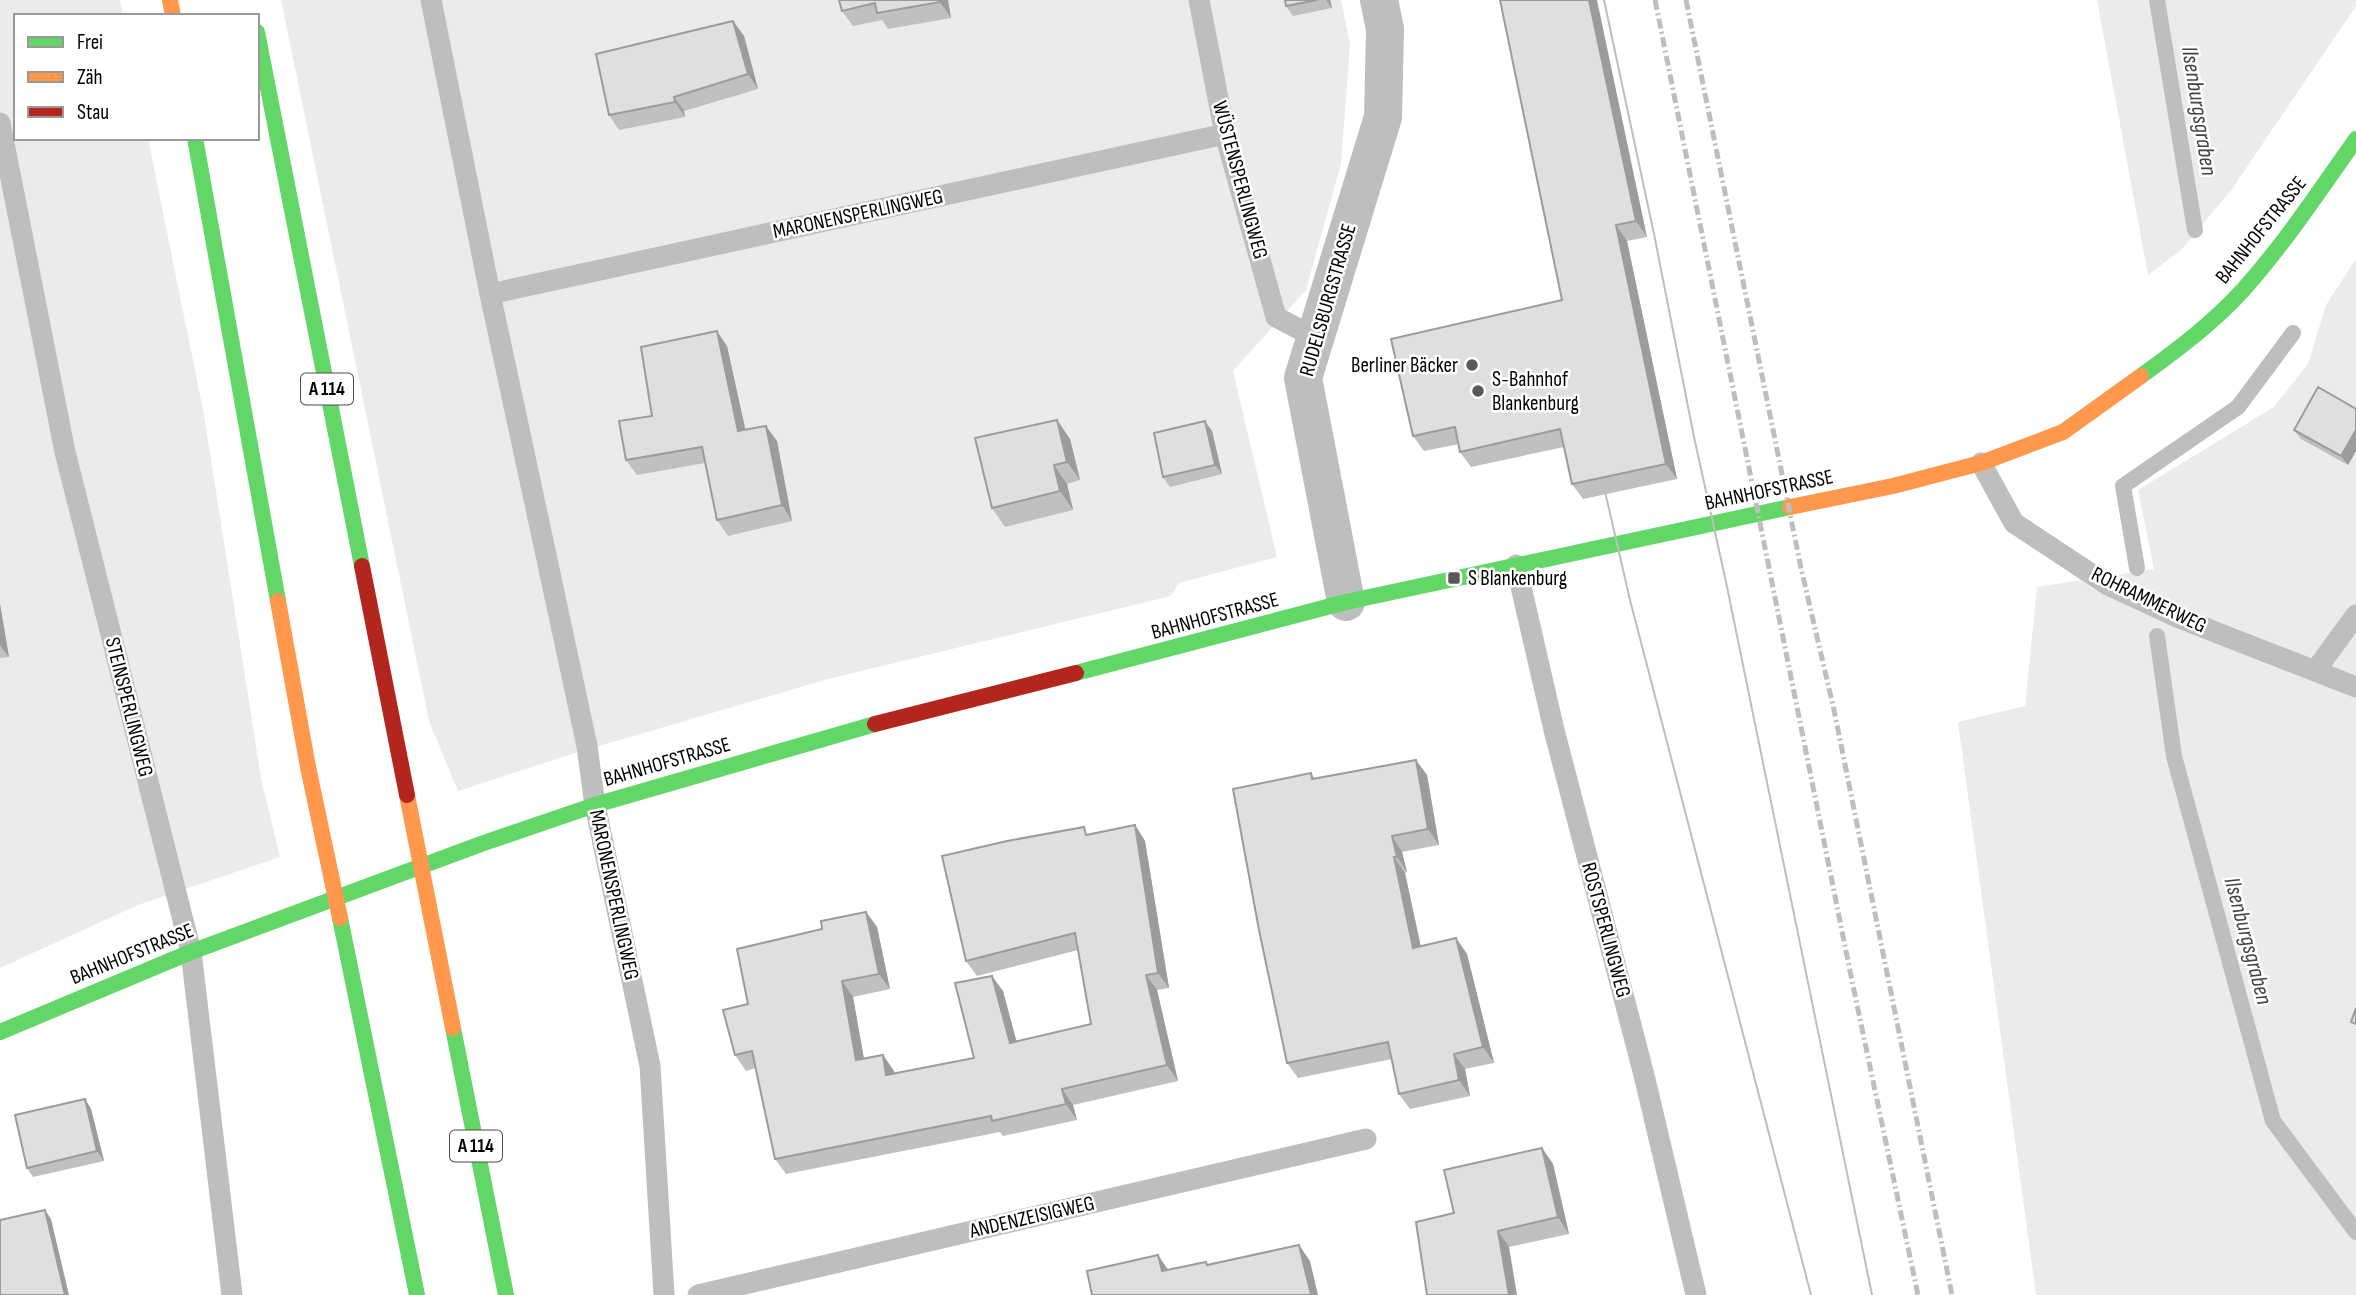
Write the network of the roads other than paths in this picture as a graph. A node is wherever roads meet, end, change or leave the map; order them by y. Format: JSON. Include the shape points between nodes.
{"nodes":[{"id":1,"x":431,"y":0,"type":"edge"},
{"id":2,"x":1199,"y":0,"type":"edge"},
{"id":3,"x":1379,"y":0,"type":"edge"},
{"id":4,"x":259,"y":42,"type":"edge"},
{"id":5,"x":0,"y":123,"type":"edge"},
{"id":6,"x":1225,"y":134,"type":"junction"},
{"id":7,"x":2356,"y":139,"type":"edge"},
{"id":8,"x":195,"y":140,"type":"edge"},
{"id":9,"x":490,"y":294,"type":"junction"},
{"id":10,"x":1314,"y":337,"type":"junction"},
{"id":11,"x":1981,"y":463,"type":"junction"},
{"id":12,"x":1516,"y":565,"type":"junction"},
{"id":13,"x":1346,"y":602,"type":"junction"},
{"id":14,"x":2356,"y":615,"type":"edge"},
{"id":15,"x":2315,"y":671,"type":"junction"},
{"id":16,"x":2356,"y":687,"type":"edge"},
{"id":17,"x":594,"y":805,"type":"junction"},
{"id":18,"x":191,"y":952,"type":"junction"},
{"id":19,"x":0,"y":1032,"type":"edge"},
{"id":20,"x":1366,"y":1139,"type":"dead end"},
{"id":21,"x":232,"y":1295,"type":"edge"},
{"id":22,"x":417,"y":1295,"type":"edge"},
{"id":23,"x":506,"y":1295,"type":"edge"},
{"id":24,"x":664,"y":1295,"type":"edge"},
{"id":25,"x":698,"y":1295,"type":"edge"},
{"id":26,"x":1696,"y":1295,"type":"edge"}],
"edges":[{"from":1,"to":9,"type":"lane","name":"MARONENSPERLINGWEG"},
{"from":2,"to":6,"type":"lane","name":"WÜSTENSPERLINGWEG"},
{"from":3,"to":10,"type":"street","name":"RUDELSBURGSTRASSE","via":[[1385,29],[1383,117]]},
{"from":4,"to":23,"type":"main road","number":"A 114"},
{"from":5,"to":18,"type":"lane","name":"STEINSPERLINGWEG","via":[[65,452]]},
{"from":6,"to":9,"type":"lane","name":"MARONENSPERLINGWEG"},
{"from":6,"to":10,"type":"lane","name":"WÜSTENSPERLINGWEG","via":[[1276,317]]},
{"from":7,"to":11,"type":"main road","name":"BAHNHOFSTRASSE","via":[[2243,290],[2193,338],[2063,432]]},
{"from":8,"to":22,"type":"main road","via":[[308,767]]},
{"from":9,"to":17,"type":"lane","name":"MARONENSPERLINGWEG","via":[[587,746]]},
{"from":10,"to":13,"type":"street","name":"RUDELSBURGSTRASSE","via":[[1303,378]]},
{"from":11,"to":12,"type":"main road","name":"BAHNHOFSTRASSE","via":[[1893,486]]},
{"from":11,"to":15,"type":"lane","name":"ROHRAMMERWEG","via":[[2014,523],[2108,585]]},
{"from":12,"to":13,"type":"main road","name":"BAHNHOFSTRASSE"},
{"from":12,"to":26,"type":"lane","name":"ROSTSPERLINGWEG"},
{"from":13,"to":17,"type":"main road","name":"BAHNHOFSTRASSE","via":[[875,724]]},
{"from":14,"to":15,"type":"lane"},
{"from":15,"to":16,"type":"lane","name":"ROHRAMMERWEG"},
{"from":17,"to":18,"type":"main road","name":"BAHNHOFSTRASSE"},
{"from":17,"to":24,"type":"lane","name":"MARONENSPERLINGWEG","via":[[650,1066]]},
{"from":18,"to":19,"type":"main road","name":"BAHNHOFSTRASSE"},
{"from":18,"to":21,"type":"lane","name":"STEINSPERLINGWEG"},
{"from":20,"to":25,"type":"lane","name":"ANDENZEISIGWEG"}]}
